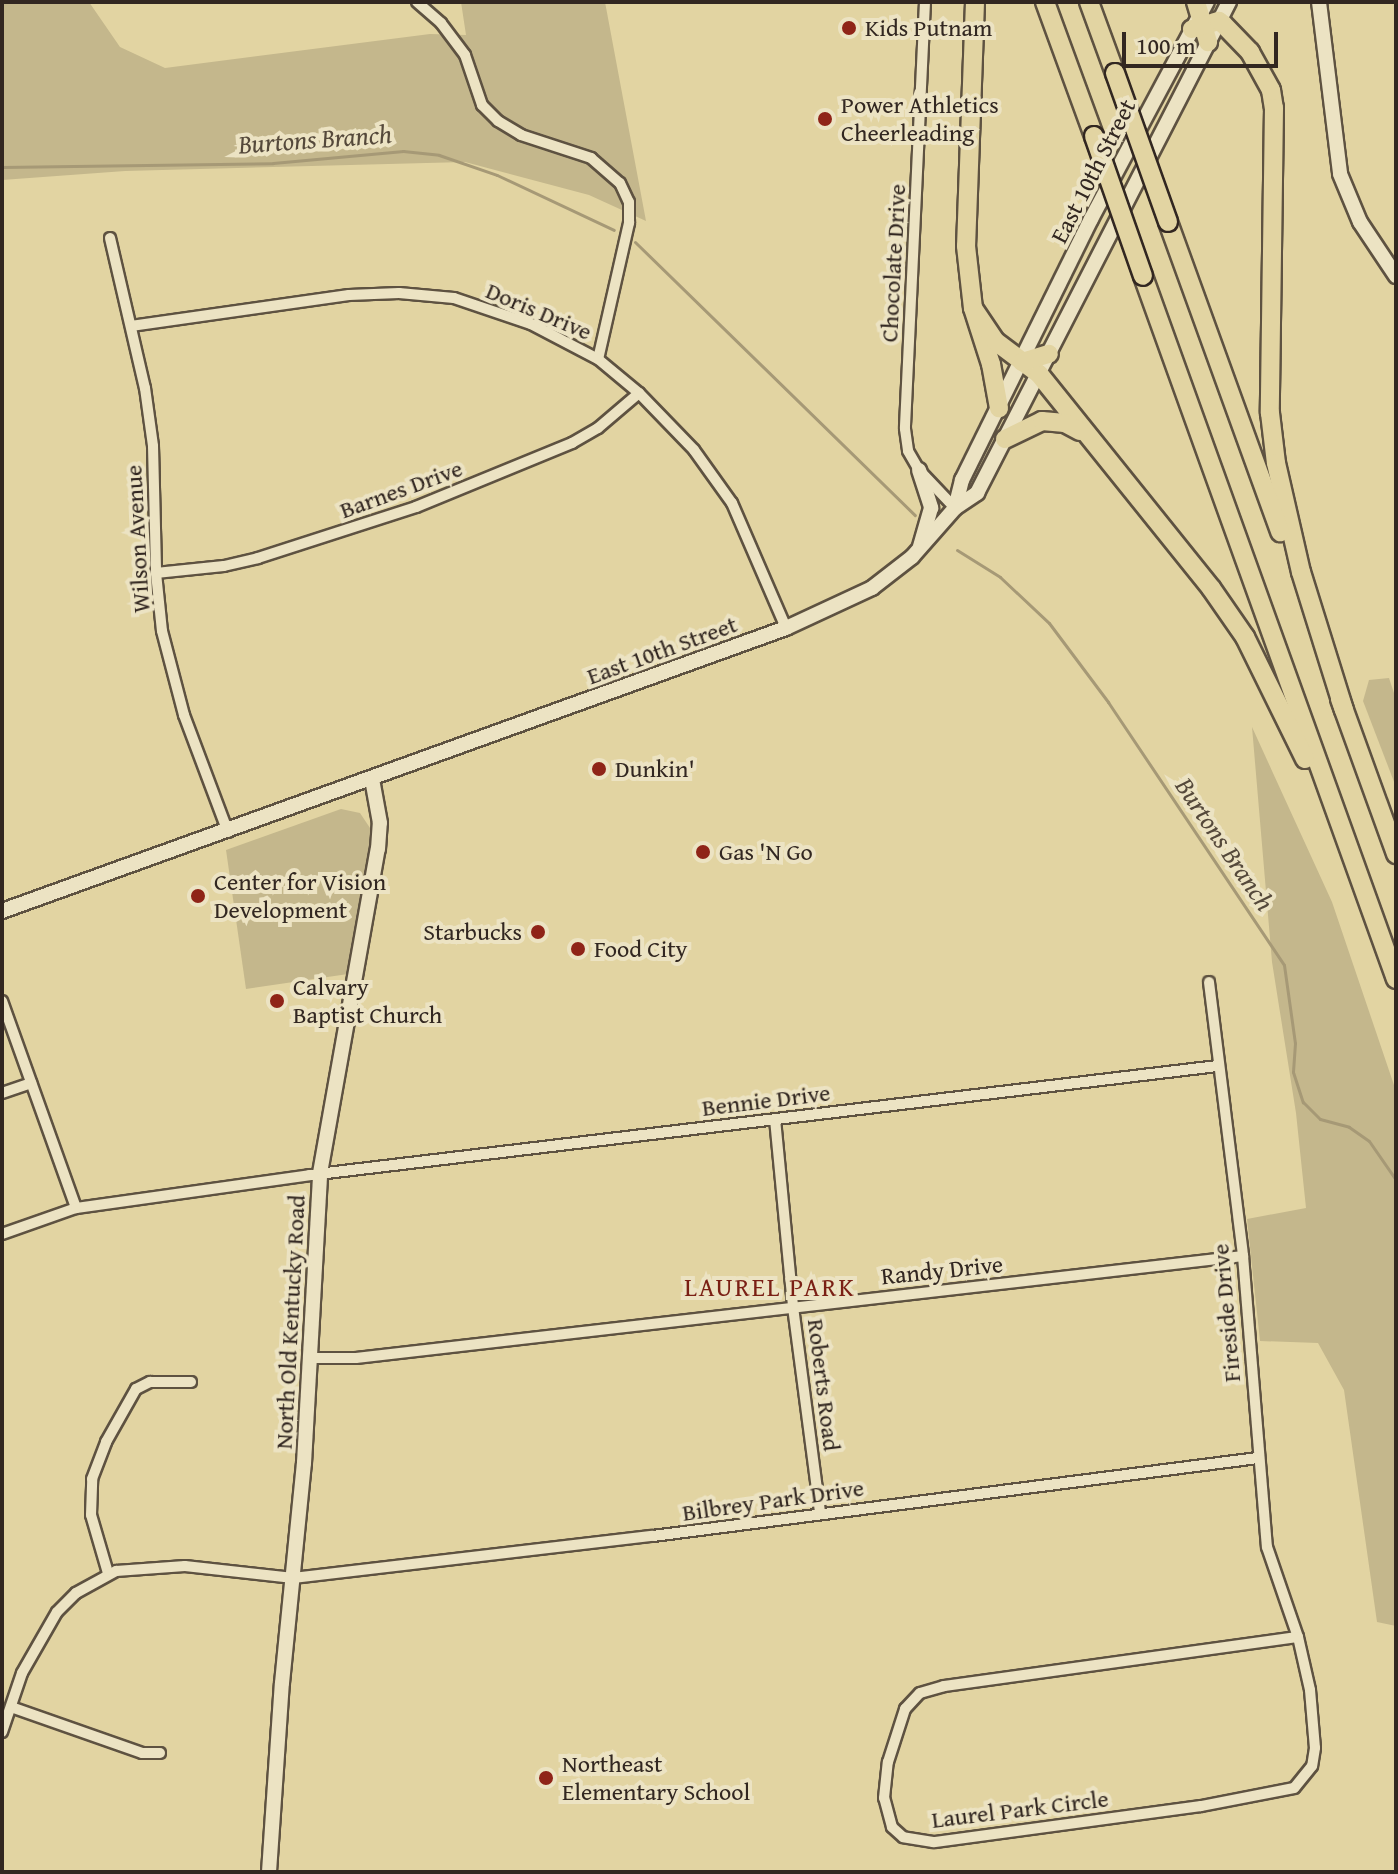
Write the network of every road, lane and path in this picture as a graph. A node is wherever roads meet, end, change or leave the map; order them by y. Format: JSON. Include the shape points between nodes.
{"nodes":[{"id":1,"x":417,"y":2,"type":"edge"},
{"id":2,"x":925,"y":2,"type":"edge"},
{"id":3,"x":975,"y":2,"type":"edge"},
{"id":4,"x":1045,"y":2,"type":"edge"},
{"id":5,"x":1089,"y":2,"type":"edge"},
{"id":6,"x":1229,"y":2,"type":"edge"},
{"id":7,"x":1319,"y":2,"type":"edge"},
{"id":8,"x":1204,"y":19,"type":"edge"},
{"id":9,"x":110,"y":238,"type":"dead end"},
{"id":10,"x":1396,"y":276,"type":"edge"},
{"id":11,"x":973,"y":308,"type":"junction"},
{"id":12,"x":131,"y":326,"type":"junction"},
{"id":13,"x":1049,"y":354,"type":"junction"},
{"id":14,"x":598,"y":359,"type":"junction"},
{"id":15,"x":1022,"y":362,"type":"junction"},
{"id":16,"x":1039,"y":374,"type":"junction"},
{"id":17,"x":639,"y":393,"type":"junction"},
{"id":18,"x":999,"y":408,"type":"junction"},
{"id":19,"x":1087,"y":435,"type":"junction"},
{"id":20,"x":1005,"y":439,"type":"junction"},
{"id":21,"x":919,"y":470,"type":"junction"},
{"id":22,"x":955,"y":508,"type":"junction"},
{"id":23,"x":912,"y":557,"type":"junction"},
{"id":24,"x":156,"y":573,"type":"junction"},
{"id":25,"x":786,"y":628,"type":"junction"},
{"id":26,"x":1344,"y":710,"type":"junction"},
{"id":27,"x":372,"y":779,"type":"junction"},
{"id":28,"x":228,"y":832,"type":"junction"},
{"id":29,"x":1351,"y":853,"type":"junction"},
{"id":30,"x":1396,"y":854,"type":"edge"},
{"id":31,"x":2,"y":911,"type":"edge"},
{"id":32,"x":1396,"y":979,"type":"edge"},
{"id":33,"x":1209,"y":982,"type":"dead end"},
{"id":34,"x":2,"y":1001,"type":"edge"},
{"id":35,"x":1217,"y":1066,"type":"junction"},
{"id":36,"x":31,"y":1083,"type":"junction"},
{"id":37,"x":2,"y":1093,"type":"edge"},
{"id":38,"x":775,"y":1119,"type":"junction"},
{"id":39,"x":320,"y":1173,"type":"junction"},
{"id":40,"x":76,"y":1208,"type":"junction"},
{"id":41,"x":2,"y":1234,"type":"edge"},
{"id":42,"x":1243,"y":1256,"type":"junction"},
{"id":43,"x":793,"y":1307,"type":"junction"},
{"id":44,"x":312,"y":1358,"type":"junction"},
{"id":45,"x":191,"y":1382,"type":"dead end"},
{"id":46,"x":1258,"y":1458,"type":"junction"},
{"id":47,"x":820,"y":1513,"type":"junction"},
{"id":48,"x":108,"y":1573,"type":"junction"},
{"id":49,"x":293,"y":1578,"type":"junction"},
{"id":50,"x":1298,"y":1637,"type":"junction"},
{"id":51,"x":11,"y":1707,"type":"junction"},
{"id":52,"x":2,"y":1732,"type":"edge"},
{"id":53,"x":160,"y":1753,"type":"dead end"},
{"id":54,"x":269,"y":1872,"type":"edge"}],
"edges":[{"from":1,"to":14,"type":"street","via":[[465,55],[482,105],[498,121],[521,135],[591,158],[620,183],[629,202],[629,223]]},
{"from":2,"to":21,"type":"street","name":"Chocolate Drive","via":[[905,429],[908,451]]},
{"from":3,"to":11,"type":"highway","via":[[966,246]]},
{"from":4,"to":29,"type":"highway","bridge":true},
{"from":5,"to":26,"type":"highway","bridge":true},
{"from":6,"to":8,"type":"main road"},
{"from":7,"to":10,"type":"main road","via":[[1340,174],[1360,222]]},
{"from":8,"to":13,"type":"main road","name":"East 10th Street","via":[[1136,182]]},
{"from":8,"to":15,"type":"main road","name":"East 10th Street","via":[[1091,219]]},
{"from":8,"to":26,"type":"highway","via":[[1235,34],[1260,67],[1274,108],[1270,373],[1276,463],[1301,572]]},
{"from":9,"to":12,"type":"street","name":"Wilson Avenue"},
{"from":11,"to":15,"type":"highway","via":[[995,341]]},
{"from":11,"to":18,"type":"highway"},
{"from":12,"to":14,"type":"street","name":"Doris Drive","via":[[349,295],[399,293],[454,298],[495,310]]},
{"from":12,"to":24,"type":"street","name":"Wilson Avenue","via":[[153,446]]},
{"from":13,"to":15,"type":"highway"},
{"from":13,"to":16,"type":"main road","name":"East 10th Street"},
{"from":14,"to":17,"type":"street","name":"Doris Drive"},
{"from":15,"to":16,"type":"highway"},
{"from":15,"to":18,"type":"main road","name":"East 10th Street"},
{"from":16,"to":19,"type":"highway"},
{"from":16,"to":20,"type":"main road","name":"East 10th Street"},
{"from":17,"to":24,"type":"street","name":"Barnes Drive","via":[[572,443],[416,507],[258,558]]},
{"from":17,"to":25,"type":"street","name":"Doris Drive","via":[[694,450],[732,503]]},
{"from":18,"to":22,"type":"main road","name":"East 10th Street","via":[[962,480]]},
{"from":19,"to":20,"type":"highway","via":[[1065,423],[1042,421]]},
{"from":19,"to":29,"type":"highway","via":[[1245,637]]},
{"from":20,"to":22,"type":"main road","name":"East 10th Street","via":[[977,493]]},
{"from":21,"to":22,"type":"street","name":"Chocolate Drive"},
{"from":21,"to":23,"type":"main road","via":[[931,508]]},
{"from":22,"to":23,"type":"main road","name":"East 10th Street"},
{"from":23,"to":25,"type":"main road","name":"East 10th Street","via":[[872,588]]},
{"from":24,"to":28,"type":"street","name":"Wilson Avenue","via":[[169,664]]},
{"from":25,"to":27,"type":"main road","name":"East 10th Street"},
{"from":26,"to":30,"type":"highway"},
{"from":27,"to":28,"type":"main road","name":"East 10th Street"},
{"from":27,"to":39,"type":"main road","name":"North Old Kentucky Road","via":[[380,823],[378,849]]},
{"from":28,"to":31,"type":"main road","name":"East 10th Street"},
{"from":29,"to":32,"type":"highway"},
{"from":33,"to":35,"type":"street","name":"Fireside Drive"},
{"from":34,"to":36,"type":"street"},
{"from":35,"to":38,"type":"street","name":"Bennie Drive"},
{"from":35,"to":42,"type":"street","name":"Fireside Drive"},
{"from":36,"to":37,"type":"street"},
{"from":36,"to":40,"type":"street"},
{"from":38,"to":39,"type":"street","name":"Bennie Drive"},
{"from":38,"to":43,"type":"street","name":"Roberts Road"},
{"from":39,"to":40,"type":"street","name":"Bennie Drive"},
{"from":39,"to":44,"type":"main road","name":"North Old Kentucky Road"},
{"from":40,"to":41,"type":"street","name":"Bennie Drive"},
{"from":42,"to":43,"type":"street","name":"Randy Drive"},
{"from":42,"to":46,"type":"street","name":"Fireside Drive"},
{"from":43,"to":44,"type":"street","name":"Randy Drive","via":[[356,1358]]},
{"from":43,"to":47,"type":"street","name":"Roberts Road"},
{"from":44,"to":49,"type":"main road","name":"North Old Kentucky Road"},
{"from":45,"to":48,"type":"street","via":[[150,1382],[136,1389],[106,1442],[92,1479],[91,1515]]},
{"from":46,"to":47,"type":"street","name":"Bilbrey Park Drive"},
{"from":46,"to":50,"type":"street","name":"Fireside Drive","via":[[1267,1547]]},
{"from":47,"to":49,"type":"street","name":"Bilbrey Park Drive"},
{"from":48,"to":49,"type":"street","name":"Bilbrey Park Drive","via":[[172,1566]]},
{"from":48,"to":51,"type":"street","via":[[57,1612],[22,1673]]},
{"from":49,"to":54,"type":"main road","name":"North Old Kentucky Road"},
{"from":50,"to":50,"type":"street","name":"Laurel Park Circle","via":[[920,1693],[905,1709],[888,1762],[884,1798],[892,1827],[903,1837],[933,1842],[1201,1806],[1294,1788],[1312,1766],[1315,1748]]},
{"from":51,"to":52,"type":"street"},
{"from":51,"to":53,"type":"street","via":[[142,1753]]}]}
